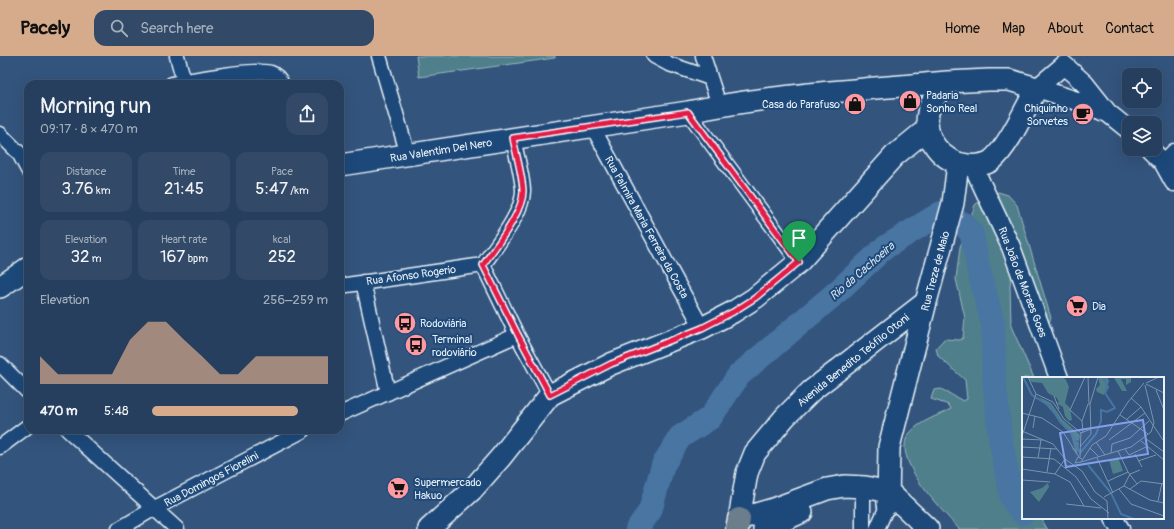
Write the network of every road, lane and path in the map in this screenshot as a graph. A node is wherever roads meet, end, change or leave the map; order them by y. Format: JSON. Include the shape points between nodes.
{"nodes":[{"id":1,"x":177,"y":56,"type":"edge"},
{"id":2,"x":379,"y":56,"type":"edge"},
{"id":3,"x":654,"y":56,"type":"edge"},
{"id":4,"x":703,"y":56,"type":"edge"},
{"id":5,"x":1060,"y":60,"type":"edge"},
{"id":6,"x":710,"y":78,"type":"junction"},
{"id":7,"x":178,"y":80,"type":"edge"},
{"id":8,"x":198,"y":80,"type":"edge"},
{"id":9,"x":279,"y":80,"type":"edge"},
{"id":10,"x":947,"y":82,"type":"junction"},
{"id":11,"x":1037,"y":88,"type":"junction"},
{"id":12,"x":720,"y":105,"type":"junction"},
{"id":13,"x":688,"y":112,"type":"junction"},
{"id":14,"x":1108,"y":113,"type":"junction"},
{"id":15,"x":1122,"y":124,"type":"edge"},
{"id":16,"x":592,"y":126,"type":"junction"},
{"id":17,"x":927,"y":129,"type":"junction"},
{"id":18,"x":0,"y":134,"type":"edge"},
{"id":19,"x":513,"y":138,"type":"junction"},
{"id":20,"x":23,"y":150,"type":"edge"},
{"id":21,"x":408,"y":155,"type":"junction"},
{"id":22,"x":1169,"y":156,"type":"edge"},
{"id":23,"x":344,"y":164,"type":"edge"},
{"id":24,"x":965,"y":165,"type":"junction"},
{"id":25,"x":1174,"y":182,"type":"edge"},
{"id":26,"x":799,"y":262,"type":"junction"},
{"id":27,"x":483,"y":265,"type":"junction"},
{"id":28,"x":24,"y":270,"type":"edge"},
{"id":29,"x":2,"y":282,"type":"edge"},
{"id":30,"x":363,"y":282,"type":"junction"},
{"id":31,"x":344,"y":285,"type":"edge"},
{"id":32,"x":926,"y":302,"type":"junction"},
{"id":33,"x":702,"y":328,"type":"junction"},
{"id":34,"x":518,"y":335,"type":"junction"},
{"id":35,"x":0,"y":364,"type":"edge"},
{"id":36,"x":1059,"y":377,"type":"edge"},
{"id":37,"x":24,"y":388,"type":"edge"},
{"id":38,"x":388,"y":393,"type":"junction"},
{"id":39,"x":550,"y":395,"type":"junction"},
{"id":40,"x":344,"y":412,"type":"edge"},
{"id":41,"x":24,"y":429,"type":"edge"},
{"id":42,"x":72,"y":434,"type":"edge"},
{"id":43,"x":296,"y":434,"type":"edge"},
{"id":44,"x":0,"y":447,"type":"edge"},
{"id":45,"x":889,"y":448,"type":"junction"},
{"id":46,"x":864,"y":492,"type":"junction"},
{"id":47,"x":892,"y":499,"type":"junction"},
{"id":48,"x":155,"y":508,"type":"junction"},
{"id":49,"x":1114,"y":519,"type":"edge"},
{"id":50,"x":738,"y":524,"type":"edge"},
{"id":51,"x":120,"y":529,"type":"edge"},
{"id":52,"x":177,"y":529,"type":"edge"},
{"id":53,"x":429,"y":529,"type":"edge"},
{"id":54,"x":764,"y":529,"type":"edge"},
{"id":55,"x":863,"y":529,"type":"edge"},
{"id":56,"x":877,"y":529,"type":"edge"},
{"id":57,"x":928,"y":529,"type":"edge"},
{"id":58,"x":1120,"y":529,"type":"edge"}],
"edges":[{"from":1,"to":7,"type":"street"},
{"from":2,"to":21,"type":"street"},
{"from":3,"to":6,"type":"street"},
{"from":4,"to":6,"type":"street"},
{"from":5,"to":11,"type":"street"},
{"from":5,"to":14,"type":"street","via":[[1085,84]]},
{"from":6,"to":12,"type":"street"},
{"from":8,"to":9,"type":"street","via":[[253,72],[271,73]]},
{"from":10,"to":11,"type":"main road","via":[[1009,80]]},
{"from":10,"to":12,"type":"main road","name":"Rua Valentim Del Nero"},
{"from":10,"to":17,"type":"main road","via":[[933,99],[928,113]]},
{"from":11,"to":14,"type":"street"},
{"from":11,"to":24,"type":"main road","via":[[1004,147],[991,161]]},
{"from":12,"to":13,"type":"main road","name":"Rua Valentim Del Nero"},
{"from":13,"to":16,"type":"main road","name":"Rua Valentim Del Nero"},
{"from":13,"to":26,"type":"street"},
{"from":14,"to":15,"type":"street"},
{"from":16,"to":19,"type":"main road","name":"Rua Valentim Del Nero"},
{"from":16,"to":33,"type":"street","name":"Rua Palmira Maria Ferreira da Costa"},
{"from":17,"to":24,"type":"main road","via":[[933,144],[944,157]]},
{"from":17,"to":26,"type":"main road","via":[[894,156]]},
{"from":18,"to":20,"type":"street"},
{"from":19,"to":21,"type":"main road","name":"Rua Valentim Del Nero"},
{"from":19,"to":27,"type":"street","via":[[523,189],[522,200],[512,222]]},
{"from":21,"to":23,"type":"main road","name":"Rua Valentim Del Nero"},
{"from":22,"to":25,"type":"street"},
{"from":24,"to":32,"type":"main road","name":"Rua Treze de Maio"},
{"from":24,"to":36,"type":"street","name":"Rua João de Moraes Goes","via":[[1011,247]]},
{"from":26,"to":33,"type":"main road","via":[[755,298]]},
{"from":27,"to":30,"type":"street","name":"Rua Afonso Rogerio"},
{"from":27,"to":34,"type":"street"},
{"from":28,"to":29,"type":"main road"},
{"from":30,"to":31,"type":"street","name":"Rua Afonso Rogerio"},
{"from":30,"to":38,"type":"street"},
{"from":32,"to":45,"type":"main road","name":"Rua Treze de Maio"},
{"from":32,"to":50,"type":"main road","name":"Avenida Benedito Teófilo Otoni","via":[[811,391],[785,417],[755,453],[747,473]]},
{"from":33,"to":39,"type":"main road","via":[[611,364]]},
{"from":34,"to":38,"type":"street"},
{"from":34,"to":39,"type":"street"},
{"from":35,"to":37,"type":"street"},
{"from":38,"to":40,"type":"street"},
{"from":39,"to":53,"type":"main road","via":[[472,490]]},
{"from":41,"to":44,"type":"street"},
{"from":42,"to":48,"type":"street"},
{"from":43,"to":48,"type":"street","name":"Rua Domingos Fiorelini"},
{"from":45,"to":46,"type":"main road","name":"Rua Treze de Maio"},
{"from":45,"to":47,"type":"main road","name":"Rua Treze de Maio"},
{"from":46,"to":47,"type":"main road"},
{"from":46,"to":50,"type":"main road","via":[[844,486],[826,488]]},
{"from":46,"to":54,"type":"main road","via":[[849,499],[820,504]]},
{"from":46,"to":55,"type":"street"},
{"from":47,"to":56,"type":"street"},
{"from":47,"to":57,"type":"main road"},
{"from":48,"to":51,"type":"street","name":"Rua Domingos Fiorelini"},
{"from":48,"to":52,"type":"street"},
{"from":49,"to":58,"type":"street"}]}
